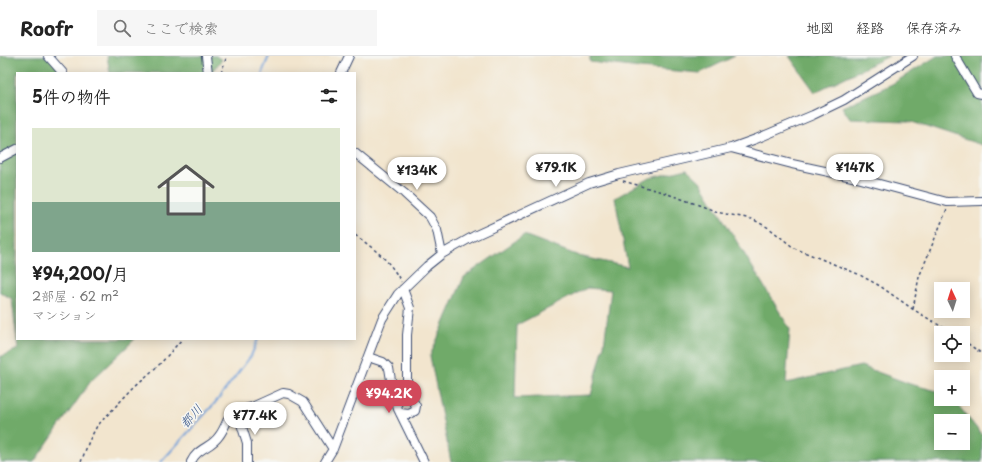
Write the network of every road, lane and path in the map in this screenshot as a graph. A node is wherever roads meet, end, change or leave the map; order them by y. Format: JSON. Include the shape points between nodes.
{"nodes":[{"id":1,"x":48,"y":56,"type":"edge"},
{"id":2,"x":206,"y":56,"type":"edge"},
{"id":3,"x":227,"y":56,"type":"edge"},
{"id":4,"x":349,"y":56,"type":"edge"},
{"id":5,"x":913,"y":56,"type":"edge"},
{"id":6,"x":955,"y":56,"type":"edge"},
{"id":7,"x":62,"y":72,"type":"edge"},
{"id":8,"x":208,"y":72,"type":"edge"},
{"id":9,"x":220,"y":72,"type":"edge"},
{"id":10,"x":342,"y":72,"type":"edge"},
{"id":11,"x":982,"y":94,"type":"edge"},
{"id":12,"x":730,"y":148,"type":"junction"},
{"id":13,"x":16,"y":150,"type":"edge"},
{"id":14,"x":356,"y":154,"type":"edge"},
{"id":15,"x":0,"y":158,"type":"edge"},
{"id":16,"x":607,"y":177,"type":"junction"},
{"id":17,"x":947,"y":202,"type":"junction"},
{"id":18,"x":982,"y":202,"type":"edge"},
{"id":19,"x":356,"y":236,"type":"edge"},
{"id":20,"x":442,"y":254,"type":"junction"},
{"id":21,"x":404,"y":289,"type":"junction"},
{"id":22,"x":913,"y":309,"type":"junction"},
{"id":23,"x":941,"y":326,"type":"edge"},
{"id":24,"x":181,"y":340,"type":"edge"},
{"id":25,"x":970,"y":345,"type":"edge"},
{"id":26,"x":982,"y":354,"type":"edge"},
{"id":27,"x":368,"y":357,"type":"junction"},
{"id":28,"x":237,"y":411,"type":"junction"},
{"id":29,"x":400,"y":413,"type":"junction"},
{"id":30,"x":332,"y":449,"type":"junction"},
{"id":31,"x":327,"y":461,"type":"edge"},
{"id":32,"x":81,"y":462,"type":"edge"},
{"id":33,"x":191,"y":462,"type":"edge"},
{"id":34,"x":247,"y":462,"type":"edge"},
{"id":35,"x":424,"y":462,"type":"edge"}],
"edges":[{"from":1,"to":7,"type":"street"},
{"from":2,"to":8,"type":"street"},
{"from":3,"to":9,"type":"path"},
{"from":4,"to":10,"type":"street"},
{"from":5,"to":12,"type":"street","via":[[844,100],[756,140]]},
{"from":6,"to":11,"type":"street","via":[[977,93]]},
{"from":12,"to":16,"type":"street"},
{"from":12,"to":17,"type":"street"},
{"from":13,"to":15,"type":"street"},
{"from":14,"to":20,"type":"street","via":[[404,192],[430,217],[437,230]]},
{"from":16,"to":20,"type":"street","via":[[474,236]]},
{"from":16,"to":22,"type":"path","via":[[662,192],[721,213],[752,219],[769,228],[794,248],[858,274]]},
{"from":17,"to":18,"type":"street"},
{"from":17,"to":22,"type":"path","via":[[946,212],[919,277]]},
{"from":19,"to":21,"type":"path","via":[[387,260]]},
{"from":20,"to":21,"type":"street"},
{"from":21,"to":27,"type":"street","via":[[382,319]]},
{"from":21,"to":29,"type":"street","via":[[410,308],[407,385],[416,406],[415,411],[409,414]]},
{"from":22,"to":23,"type":"path"},
{"from":24,"to":32,"type":"path","via":[[98,426],[89,440]]},
{"from":25,"to":26,"type":"path"},
{"from":27,"to":29,"type":"street","via":[[383,362],[389,368]]},
{"from":27,"to":30,"type":"street"},
{"from":28,"to":30,"type":"street","via":[[279,394],[289,394],[303,402]]},
{"from":28,"to":33,"type":"street","via":[[231,413],[219,436],[210,445],[196,452]]},
{"from":28,"to":34,"type":"street","via":[[247,443]]},
{"from":29,"to":35,"type":"street"},
{"from":30,"to":31,"type":"street"}]}
